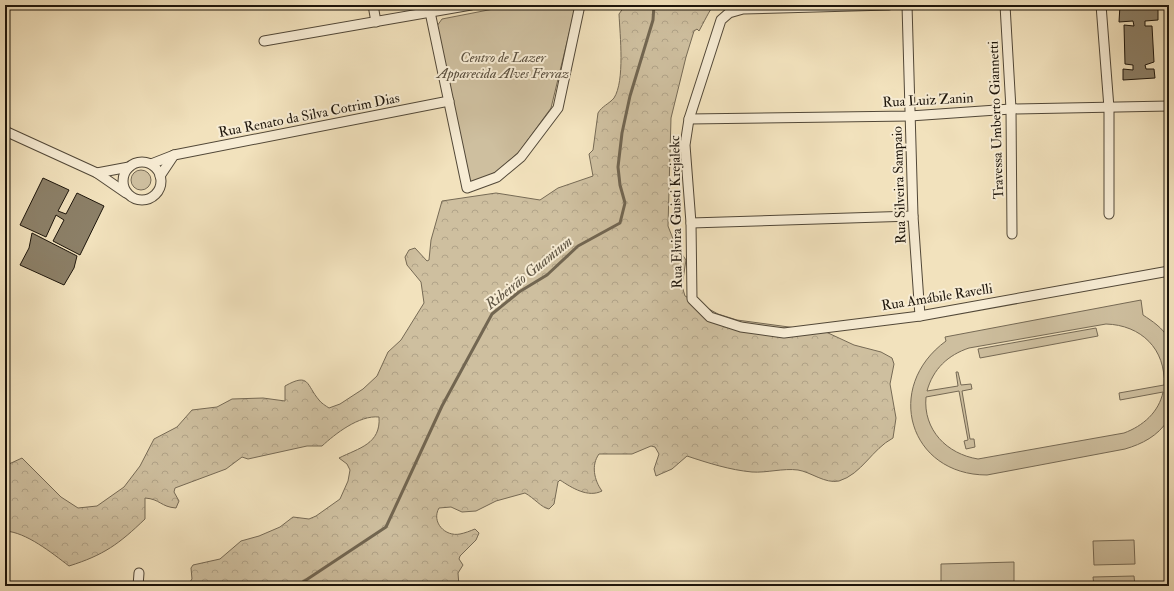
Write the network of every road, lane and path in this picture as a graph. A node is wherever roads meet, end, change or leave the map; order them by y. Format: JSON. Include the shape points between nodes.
{"nodes":[{"id":1,"x":373,"y":5,"type":"edge"},
{"id":2,"x":471,"y":5,"type":"edge"},
{"id":3,"x":580,"y":5,"type":"edge"},
{"id":4,"x":889,"y":5,"type":"edge"},
{"id":5,"x":907,"y":5,"type":"edge"},
{"id":6,"x":1005,"y":5,"type":"edge"},
{"id":7,"x":1101,"y":5,"type":"edge"},
{"id":8,"x":430,"y":12,"type":"junction"},
{"id":9,"x":376,"y":22,"type":"junction"},
{"id":10,"x":264,"y":41,"type":"dead end"},
{"id":11,"x":449,"y":102,"type":"junction"},
{"id":12,"x":1169,"y":106,"type":"edge"},
{"id":13,"x":1109,"y":108,"type":"junction"},
{"id":14,"x":1011,"y":109,"type":"junction"},
{"id":15,"x":910,"y":116,"type":"junction"},
{"id":16,"x":689,"y":119,"type":"junction"},
{"id":17,"x":5,"y":131,"type":"edge"},
{"id":18,"x":174,"y":155,"type":"junction"},
{"id":19,"x":151,"y":164,"type":"junction"},
{"id":20,"x":129,"y":167,"type":"junction"},
{"id":21,"x":97,"y":173,"type":"junction"},
{"id":22,"x":160,"y":176,"type":"junction"},
{"id":23,"x":126,"y":193,"type":"junction"},
{"id":24,"x":1109,"y":214,"type":"dead end"},
{"id":25,"x":913,"y":216,"type":"junction"},
{"id":26,"x":691,"y":223,"type":"junction"},
{"id":27,"x":1012,"y":234,"type":"dead end"},
{"id":28,"x":1169,"y":271,"type":"edge"},
{"id":29,"x":920,"y":316,"type":"junction"},
{"id":30,"x":710,"y":317,"type":"joint"},
{"id":31,"x":139,"y":573,"type":"dead end"},
{"id":32,"x":138,"y":586,"type":"edge"}],
"edges":[{"from":1,"to":9,"type":"street"},
{"from":2,"to":8,"type":"street"},
{"from":3,"to":11,"type":"street","via":[[558,108],[521,157],[497,177],[467,188]]},
{"from":4,"to":16,"type":"street","name":"Rua Elvira Guisti Krejalekc","via":[[743,8],[729,13],[721,20]]},
{"from":5,"to":15,"type":"street","name":"Rua Silveira Sampaio"},
{"from":6,"to":14,"type":"street","name":"Travessa Umberto Giannetti"},
{"from":7,"to":13,"type":"street"},
{"from":8,"to":9,"type":"street"},
{"from":8,"to":11,"type":"street"},
{"from":9,"to":10,"type":"street"},
{"from":11,"to":18,"type":"street","name":"Rua Renato da Silva Cotrim Dias"},
{"from":12,"to":13,"type":"street","name":"Rua Luiz Zanin"},
{"from":13,"to":14,"type":"street","name":"Rua Luiz Zanin"},
{"from":13,"to":24,"type":"street"},
{"from":14,"to":15,"type":"street","name":"Rua Luiz Zanin"},
{"from":14,"to":27,"type":"street","name":"Travessa Umberto Giannetti"},
{"from":15,"to":16,"type":"street","name":"Rua Luiz Zanin"},
{"from":15,"to":25,"type":"street","name":"Rua Silveira Sampaio"},
{"from":16,"to":26,"type":"street","name":"Rua Elvira Guisti Krejalekc","via":[[685,145]]},
{"from":17,"to":21,"type":"street"},
{"from":18,"to":19,"type":"street","name":"Rua Renato da Silva Cotrim Dias"},
{"from":18,"to":22,"type":"street"},
{"from":19,"to":20,"type":"street","via":[[139,162]]},
{"from":19,"to":22,"type":"street"},
{"from":20,"to":21,"type":"street"},
{"from":20,"to":23,"type":"street","via":[[122,182]]},
{"from":21,"to":23,"type":"street"},
{"from":22,"to":23,"type":"street","via":[[159,191],[149,199],[136,200]]},
{"from":25,"to":26,"type":"street"},
{"from":25,"to":29,"type":"street","name":"Rua Silveira Sampaio"},
{"from":26,"to":30,"type":"street","name":"Rua Elvira Guisti Krejalekc","via":[[692,299]]},
{"from":28,"to":29,"type":"street","name":"Rua Amábile Ravelli"},
{"from":29,"to":30,"type":"street","name":"Rua Amábile Ravelli","via":[[784,333],[741,327]]},
{"from":31,"to":32,"type":"street"}]}
